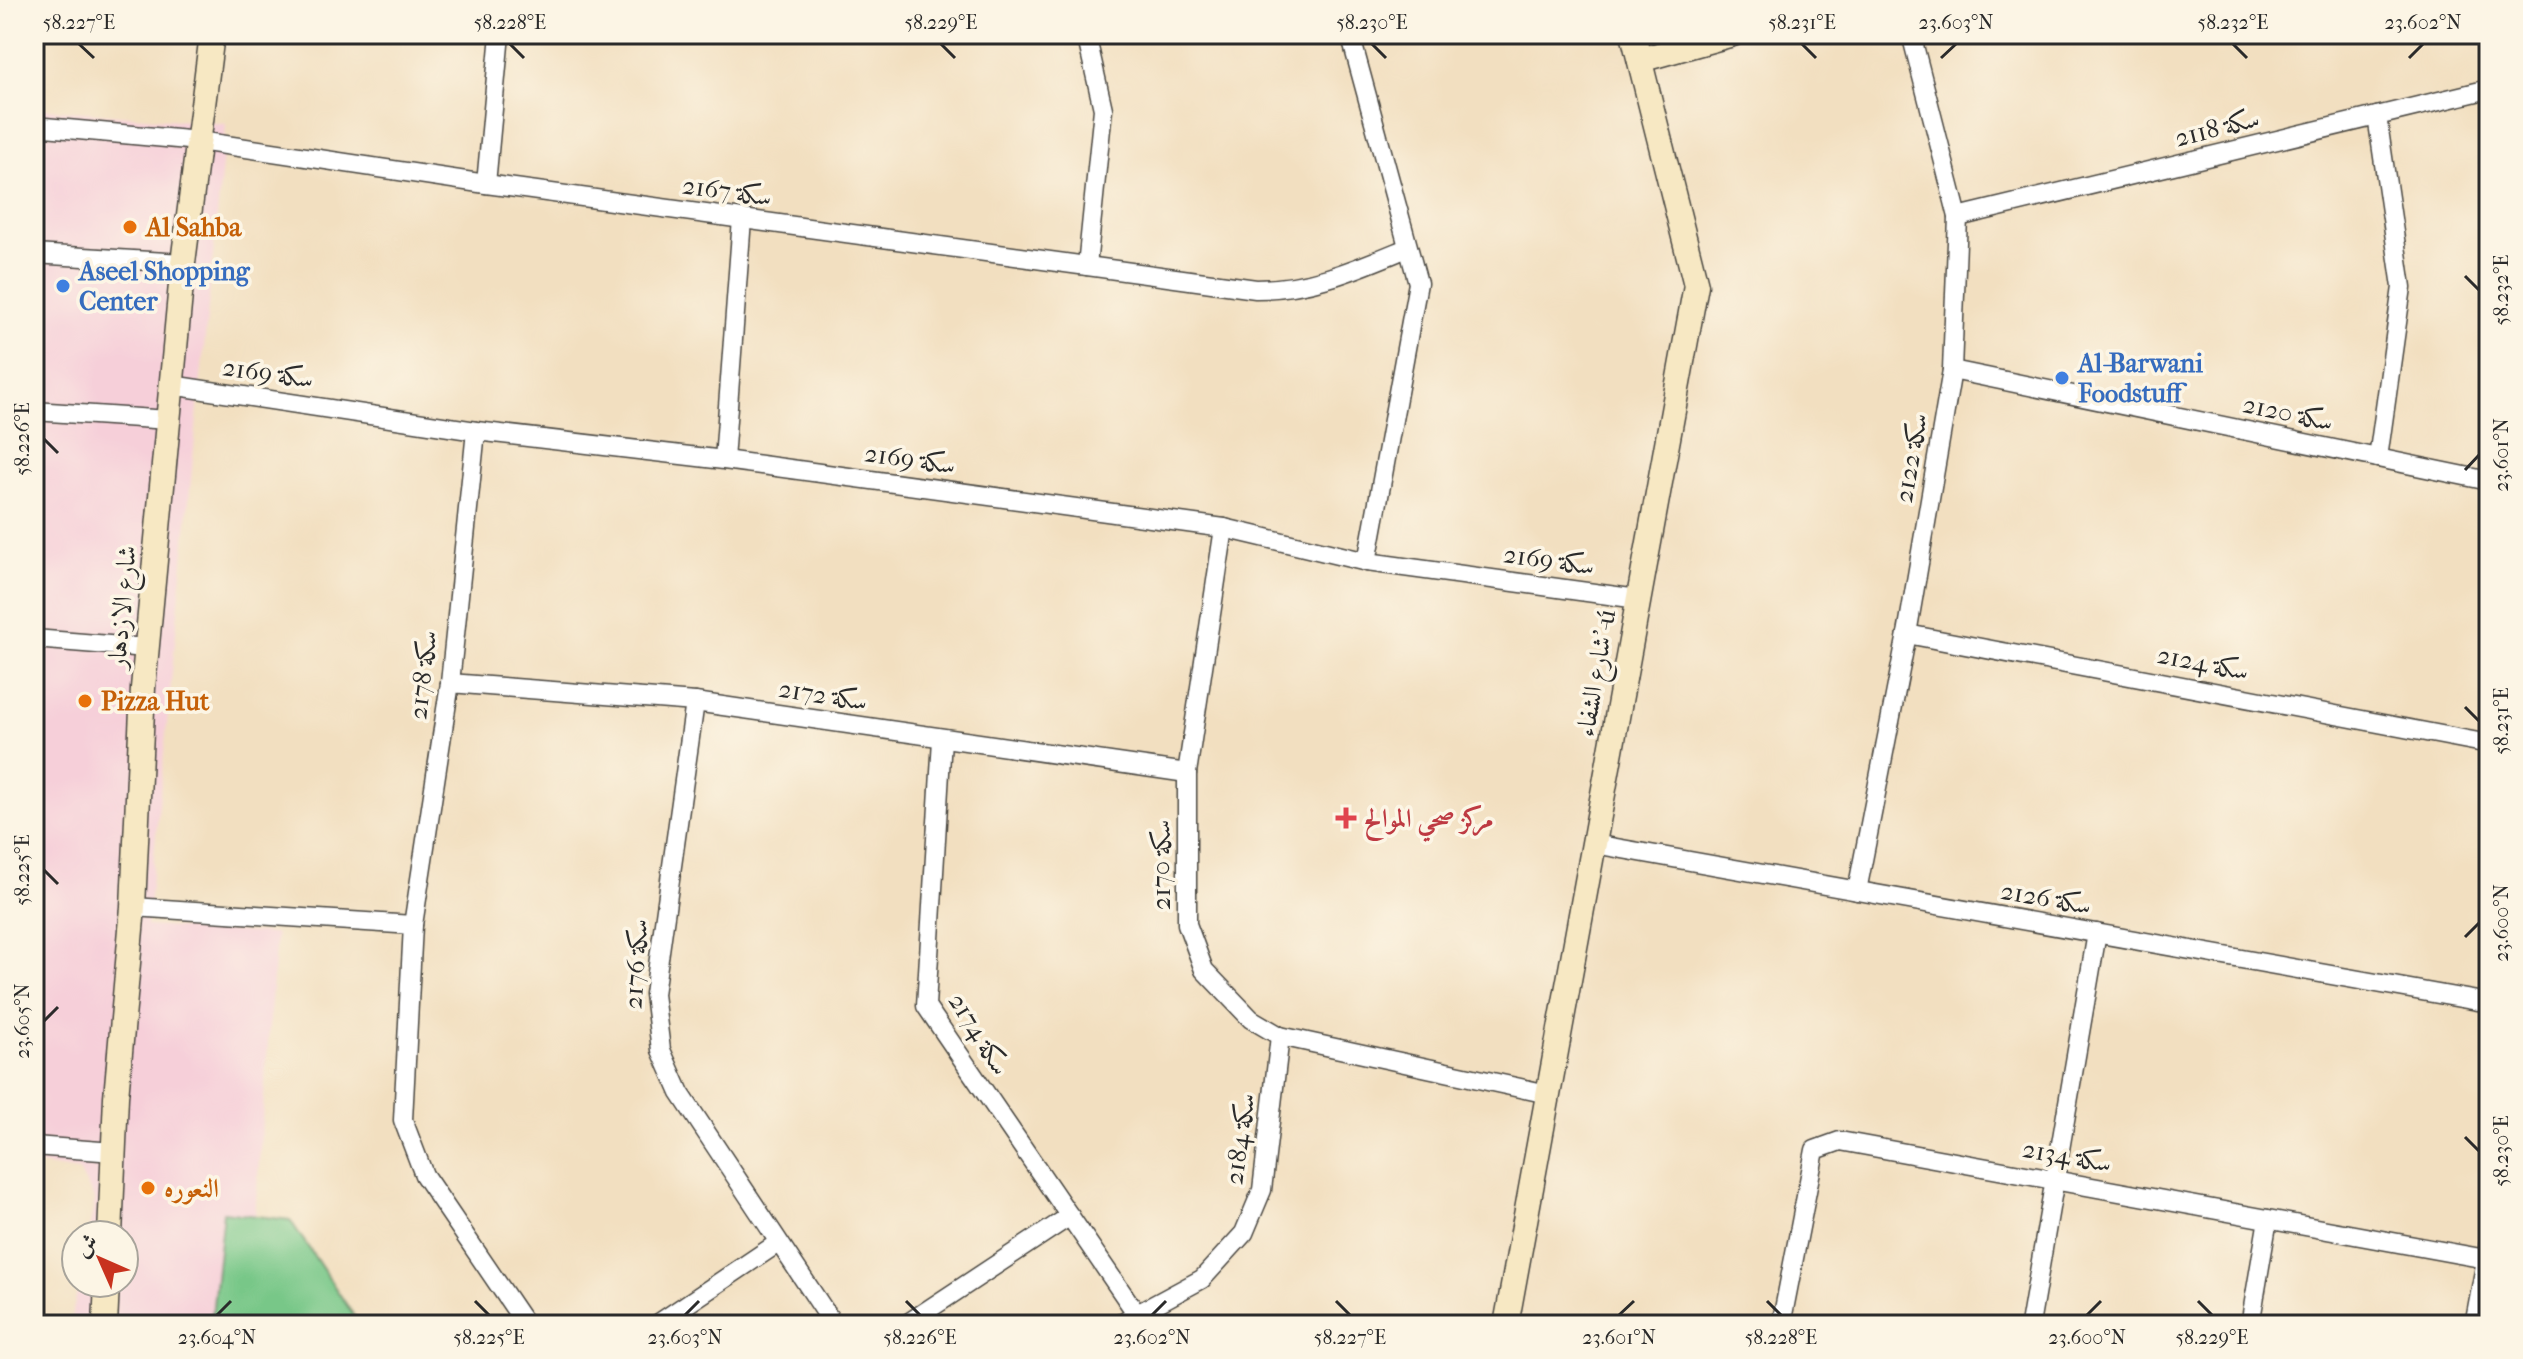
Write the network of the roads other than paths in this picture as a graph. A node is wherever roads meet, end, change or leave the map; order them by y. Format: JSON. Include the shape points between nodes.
{"nodes":[{"id":1,"x":212,"y":34,"type":"edge"},
{"id":2,"x":500,"y":34,"type":"edge"},
{"id":3,"x":1086,"y":34,"type":"edge"},
{"id":4,"x":1350,"y":34,"type":"edge"},
{"id":5,"x":1633,"y":34,"type":"edge"},
{"id":6,"x":1733,"y":34,"type":"edge"},
{"id":7,"x":1911,"y":34,"type":"edge"},
{"id":8,"x":1640,"y":60,"type":"junction"},
{"id":9,"x":2489,"y":89,"type":"edge"},
{"id":10,"x":2377,"y":116,"type":"junction"},
{"id":11,"x":34,"y":126,"type":"edge"},
{"id":12,"x":199,"y":141,"type":"junction"},
{"id":13,"x":486,"y":184,"type":"junction"},
{"id":14,"x":1958,"y":217,"type":"junction"},
{"id":15,"x":742,"y":219,"type":"junction"},
{"id":16,"x":1407,"y":248,"type":"junction"},
{"id":17,"x":34,"y":254,"type":"edge"},
{"id":18,"x":183,"y":263,"type":"junction"},
{"id":19,"x":1087,"y":266,"type":"junction"},
{"id":20,"x":1952,"y":370,"type":"junction"},
{"id":21,"x":171,"y":385,"type":"junction"},
{"id":22,"x":34,"y":411,"type":"edge"},
{"id":23,"x":169,"y":420,"type":"junction"},
{"id":24,"x":476,"y":431,"type":"junction"},
{"id":25,"x":2378,"y":458,"type":"junction"},
{"id":26,"x":724,"y":460,"type":"junction"},
{"id":27,"x":2489,"y":481,"type":"edge"},
{"id":28,"x":1224,"y":528,"type":"junction"},
{"id":29,"x":1367,"y":562,"type":"junction"},
{"id":30,"x":1638,"y":599,"type":"junction"},
{"id":31,"x":1907,"y":634,"type":"junction"},
{"id":32,"x":34,"y":639,"type":"edge"},
{"id":33,"x":147,"y":648,"type":"junction"},
{"id":34,"x":450,"y":683,"type":"junction"},
{"id":35,"x":695,"y":702,"type":"junction"},
{"id":36,"x":942,"y":739,"type":"junction"},
{"id":37,"x":2489,"y":744,"type":"edge"},
{"id":38,"x":1187,"y":773,"type":"junction"},
{"id":39,"x":1594,"y":844,"type":"junction"},
{"id":40,"x":1857,"y":891,"type":"junction"},
{"id":41,"x":133,"y":907,"type":"junction"},
{"id":42,"x":413,"y":925,"type":"junction"},
{"id":43,"x":2097,"y":933,"type":"junction"},
{"id":44,"x":2489,"y":1003,"type":"edge"},
{"id":45,"x":1280,"y":1036,"type":"junction"},
{"id":46,"x":1548,"y":1094,"type":"junction"},
{"id":47,"x":34,"y":1146,"type":"edge"},
{"id":48,"x":114,"y":1152,"type":"junction"},
{"id":49,"x":2054,"y":1180,"type":"junction"},
{"id":50,"x":1070,"y":1216,"type":"junction"},
{"id":51,"x":111,"y":1219,"type":"edge"},
{"id":52,"x":2268,"y":1219,"type":"junction"},
{"id":53,"x":778,"y":1243,"type":"junction"},
{"id":54,"x":2488,"y":1251,"type":"edge"},
{"id":55,"x":106,"y":1299,"type":"edge"},
{"id":56,"x":1136,"y":1313,"type":"junction"},
{"id":57,"x":667,"y":1322,"type":"edge"},
{"id":58,"x":105,"y":1325,"type":"edge"},
{"id":59,"x":526,"y":1325,"type":"edge"},
{"id":60,"x":834,"y":1325,"type":"edge"},
{"id":61,"x":905,"y":1325,"type":"edge"},
{"id":62,"x":1117,"y":1325,"type":"edge"},
{"id":63,"x":1506,"y":1325,"type":"edge"},
{"id":64,"x":1781,"y":1325,"type":"edge"},
{"id":65,"x":2030,"y":1325,"type":"edge"},
{"id":66,"x":2250,"y":1325,"type":"edge"},
{"id":67,"x":2474,"y":1325,"type":"edge"}],
"edges":[{"from":1,"to":12,"type":"street","name":"شارع الازدهار"},
{"from":2,"to":13,"type":"street"},
{"from":3,"to":19,"type":"street","via":[[1103,109]]},
{"from":4,"to":16,"type":"street"},
{"from":5,"to":8,"type":"street","name":"شارع الشفاء'-ú"},
{"from":6,"to":8,"type":"street"},
{"from":7,"to":14,"type":"street","name":"سكة 2122"},
{"from":8,"to":30,"type":"street","name":"شارع الشفاء'-ú","via":[[1696,285]]},
{"from":9,"to":10,"type":"street","name":"سكة 2118"},
{"from":10,"to":14,"type":"street","name":"سكة 2118"},
{"from":10,"to":25,"type":"street","via":[[2402,287]]},
{"from":11,"to":12,"type":"street","name":"سكة 2167"},
{"from":12,"to":13,"type":"street","name":"سكة 2167"},
{"from":12,"to":18,"type":"street","name":"شارع الازدهار"},
{"from":13,"to":15,"type":"street","name":"سكة 2167"},
{"from":14,"to":20,"type":"street","name":"سكة 2122"},
{"from":15,"to":19,"type":"street","name":"سكة 2167"},
{"from":15,"to":26,"type":"street"},
{"from":16,"to":19,"type":"street","name":"سكة 2167","via":[[1333,280],[1292,289],[1256,289]]},
{"from":16,"to":29,"type":"street","via":[[1418,283]]},
{"from":17,"to":18,"type":"street"},
{"from":18,"to":21,"type":"street","name":"شارع الازدهار"},
{"from":20,"to":25,"type":"street","name":"سكة 2120"},
{"from":20,"to":31,"type":"street","name":"سكة 2122"},
{"from":21,"to":23,"type":"street","name":"شارع الازدهار"},
{"from":21,"to":24,"type":"street","name":"سكة 2169"},
{"from":22,"to":23,"type":"street"},
{"from":23,"to":33,"type":"street","name":"شارع الازدهار"},
{"from":24,"to":26,"type":"street","name":"سكة 2169"},
{"from":24,"to":34,"type":"street","name":"سكة 2178"},
{"from":25,"to":27,"type":"street","name":"سكة 2120"},
{"from":26,"to":28,"type":"street","name":"سكة 2169"},
{"from":28,"to":29,"type":"street","name":"سكة 2169"},
{"from":28,"to":38,"type":"street","name":"سكة 2170"},
{"from":29,"to":30,"type":"street","name":"سكة 2169"},
{"from":30,"to":39,"type":"street","name":"شارع الشفاء'-ú"},
{"from":31,"to":37,"type":"street","name":"سكة 2124"},
{"from":31,"to":40,"type":"street","name":"سكة 2122"},
{"from":32,"to":33,"type":"street"},
{"from":33,"to":41,"type":"street","name":"شارع الازدهار"},
{"from":34,"to":35,"type":"street","name":"سكة 2172"},
{"from":34,"to":42,"type":"street","name":"سكة 2178"},
{"from":35,"to":36,"type":"street","name":"سكة 2172"},
{"from":35,"to":53,"type":"street","name":"سكة 2176","via":[[654,994],[661,1050],[680,1093]]},
{"from":36,"to":38,"type":"street","name":"سكة 2172"},
{"from":36,"to":50,"type":"street","name":"سكة 2174","via":[[926,1006]]},
{"from":38,"to":45,"type":"street","name":"سكة 2170","via":[[1187,924],[1204,970],[1251,1019]]},
{"from":39,"to":40,"type":"street","name":"سكة 2126"},
{"from":39,"to":46,"type":"street","name":"شارع الشفاء'-ú"},
{"from":40,"to":43,"type":"street","name":"سكة 2126"},
{"from":41,"to":42,"type":"street"},
{"from":41,"to":48,"type":"street","name":"شارع الازدهار"},
{"from":42,"to":59,"type":"street","name":"سكة 2178","via":[[403,1120],[424,1175]]},
{"from":43,"to":44,"type":"street","name":"سكة 2126"},
{"from":43,"to":49,"type":"street"},
{"from":45,"to":46,"type":"street","name":"سكة 2170"},
{"from":45,"to":56,"type":"street","name":"سكة 2184","via":[[1262,1190],[1244,1233],[1202,1279]]},
{"from":46,"to":63,"type":"street","name":"شارع الشفاء'-ú"},
{"from":47,"to":48,"type":"street"},
{"from":48,"to":51,"type":"street","name":"شارع الازدهار"},
{"from":49,"to":52,"type":"street","name":"سكة 2134"},
{"from":49,"to":64,"type":"street","name":"سكة 2134","via":[[1840,1141],[1815,1150]]},
{"from":49,"to":65,"type":"street"},
{"from":50,"to":56,"type":"street","name":"سكة 2174"},
{"from":50,"to":61,"type":"street"},
{"from":52,"to":54,"type":"street","name":"سكة 2134"},
{"from":52,"to":66,"type":"street"},
{"from":53,"to":57,"type":"street"},
{"from":53,"to":60,"type":"street","name":"سكة 2176"},
{"from":54,"to":67,"type":"street"},
{"from":55,"to":58,"type":"street"},
{"from":56,"to":62,"type":"street","name":"سكة 2184"}]}
